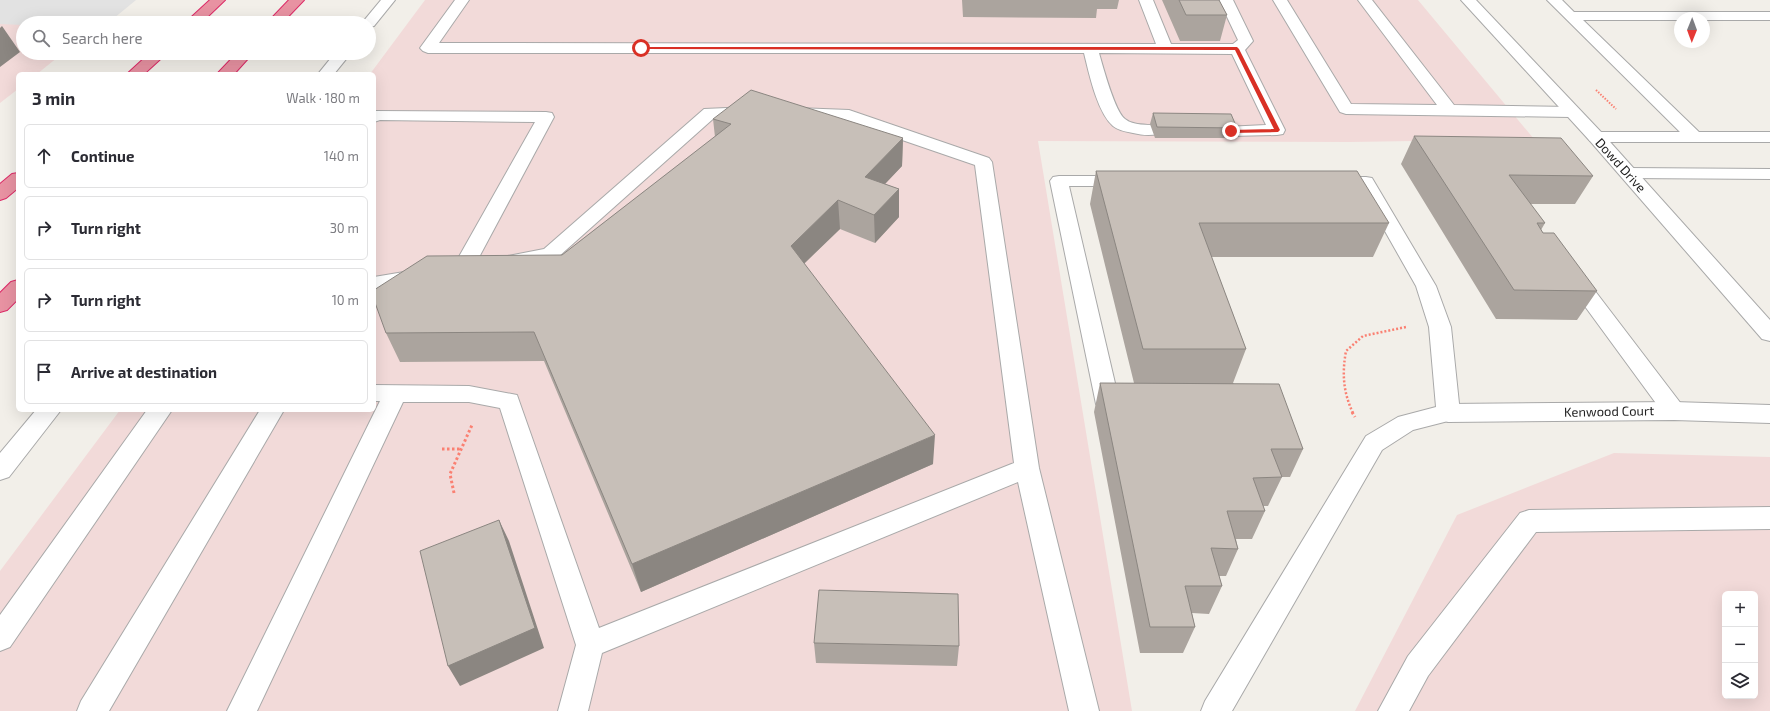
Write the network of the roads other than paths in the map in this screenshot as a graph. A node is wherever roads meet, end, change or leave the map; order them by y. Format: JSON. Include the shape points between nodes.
{"nodes":[{"id":1,"x":218,"y":0,"type":"edge"},
{"id":2,"x":297,"y":0,"type":"edge"},
{"id":3,"x":388,"y":0,"type":"edge"},
{"id":4,"x":462,"y":0,"type":"edge"},
{"id":5,"x":1146,"y":0,"type":"edge"},
{"id":6,"x":1226,"y":0,"type":"edge"},
{"id":7,"x":1280,"y":0,"type":"edge"},
{"id":8,"x":1365,"y":0,"type":"edge"},
{"id":9,"x":1468,"y":0,"type":"edge"},
{"id":10,"x":1554,"y":0,"type":"edge"},
{"id":11,"x":200,"y":16,"type":"edge"},
{"id":12,"x":281,"y":16,"type":"edge"},
{"id":13,"x":375,"y":16,"type":"edge"},
{"id":14,"x":1570,"y":16,"type":"junction"},
{"id":15,"x":1770,"y":16,"type":"edge"},
{"id":16,"x":1090,"y":48,"type":"junction"},
{"id":17,"x":1165,"y":48,"type":"junction"},
{"id":18,"x":1237,"y":49,"type":"junction"},
{"id":19,"x":151,"y":60,"type":"edge"},
{"id":20,"x":238,"y":60,"type":"edge"},
{"id":21,"x":337,"y":60,"type":"edge"},
{"id":22,"x":137,"y":72,"type":"edge"},
{"id":23,"x":227,"y":72,"type":"edge"},
{"id":24,"x":328,"y":72,"type":"edge"},
{"id":25,"x":1449,"y":110,"type":"junction"},
{"id":26,"x":1571,"y":112,"type":"junction"},
{"id":27,"x":376,"y":115,"type":"edge"},
{"id":28,"x":1152,"y":130,"type":"dead end"},
{"id":29,"x":1231,"y":131,"type":"edge"},
{"id":30,"x":1596,"y":137,"type":"junction"},
{"id":31,"x":1696,"y":137,"type":"junction"},
{"id":32,"x":1770,"y":137,"type":"edge"},
{"id":33,"x":1628,"y":173,"type":"junction"},
{"id":34,"x":1770,"y":174,"type":"edge"},
{"id":35,"x":16,"y":180,"type":"edge"},
{"id":36,"x":1138,"y":181,"type":"edge"},
{"id":37,"x":1311,"y":182,"type":"edge"},
{"id":38,"x":0,"y":194,"type":"edge"},
{"id":39,"x":1563,"y":262,"type":"edge"},
{"id":40,"x":448,"y":272,"type":"junction"},
{"id":41,"x":376,"y":284,"type":"edge"},
{"id":42,"x":16,"y":289,"type":"edge"},
{"id":43,"x":0,"y":306,"type":"edge"},
{"id":44,"x":1770,"y":334,"type":"edge"},
{"id":45,"x":385,"y":393,"type":"edge"},
{"id":46,"x":1132,"y":404,"type":"edge"},
{"id":47,"x":1674,"y":410,"type":"junction"},
{"id":48,"x":47,"y":412,"type":"edge"},
{"id":49,"x":159,"y":412,"type":"edge"},
{"id":50,"x":271,"y":412,"type":"edge"},
{"id":51,"x":1448,"y":413,"type":"junction"},
{"id":52,"x":1770,"y":414,"type":"edge"},
{"id":53,"x":1027,"y":468,"type":"junction"},
{"id":54,"x":0,"y":470,"type":"edge"},
{"id":55,"x":1770,"y":518,"type":"edge"},
{"id":56,"x":0,"y":638,"type":"edge"},
{"id":57,"x":590,"y":645,"type":"junction"},
{"id":58,"x":92,"y":711,"type":"edge"},
{"id":59,"x":242,"y":711,"type":"edge"},
{"id":60,"x":572,"y":711,"type":"edge"},
{"id":61,"x":1084,"y":711,"type":"edge"},
{"id":62,"x":1216,"y":711,"type":"edge"},
{"id":63,"x":1393,"y":711,"type":"edge"}],
"edges":[{"from":1,"to":11,"type":"highway"},
{"from":2,"to":12,"type":"highway"},
{"from":3,"to":13,"type":"street"},
{"from":4,"to":16,"type":"street","via":[[428,48]]},
{"from":5,"to":17,"type":"street"},
{"from":6,"to":18,"type":"street","via":[[1246,41]]},
{"from":7,"to":25,"type":"street","via":[[1346,109]]},
{"from":8,"to":25,"type":"street"},
{"from":9,"to":26,"type":"street","name":"Dowd Drive"},
{"from":10,"to":14,"type":"street"},
{"from":14,"to":15,"type":"street"},
{"from":14,"to":31,"type":"street"},
{"from":16,"to":17,"type":"street"},
{"from":16,"to":28,"type":"street","via":[[1111,112],[1118,122],[1130,128]]},
{"from":17,"to":18,"type":"street"},
{"from":18,"to":29,"type":"street","via":[[1278,130]]},
{"from":19,"to":22,"type":"highway"},
{"from":20,"to":23,"type":"highway"},
{"from":21,"to":24,"type":"street"},
{"from":25,"to":26,"type":"street"},
{"from":26,"to":30,"type":"street","name":"Dowd Drive"},
{"from":27,"to":40,"type":"street","via":[[546,117]]},
{"from":30,"to":31,"type":"street"},
{"from":30,"to":33,"type":"street","name":"Dowd Drive"},
{"from":31,"to":32,"type":"street"},
{"from":33,"to":34,"type":"street"},
{"from":33,"to":44,"type":"street","name":"Dowd Drive"},
{"from":35,"to":38,"type":"highway"},
{"from":36,"to":46,"type":"street","via":[[1060,181],[1108,404]]},
{"from":37,"to":51,"type":"street","via":[[1366,182],[1426,286],[1440,327]]},
{"from":39,"to":47,"type":"street"},
{"from":40,"to":41,"type":"street"},
{"from":40,"to":53,"type":"street","via":[[550,254],[710,113],[843,114],[983,162]]},
{"from":42,"to":43,"type":"highway"},
{"from":45,"to":57,"type":"street","via":[[469,394],[509,401]]},
{"from":45,"to":59,"type":"street"},
{"from":47,"to":51,"type":"street","name":"Kenwood Court"},
{"from":47,"to":52,"type":"street","name":"Kenwood Court"},
{"from":48,"to":54,"type":"street"},
{"from":49,"to":56,"type":"street"},
{"from":50,"to":58,"type":"street"},
{"from":51,"to":62,"type":"street","name":"Kenwood Court","via":[[1406,423],[1374,443]]},
{"from":53,"to":57,"type":"street"},
{"from":53,"to":61,"type":"street"},
{"from":55,"to":63,"type":"street","via":[[1530,521],[1418,666]]},
{"from":57,"to":60,"type":"street"}]}
